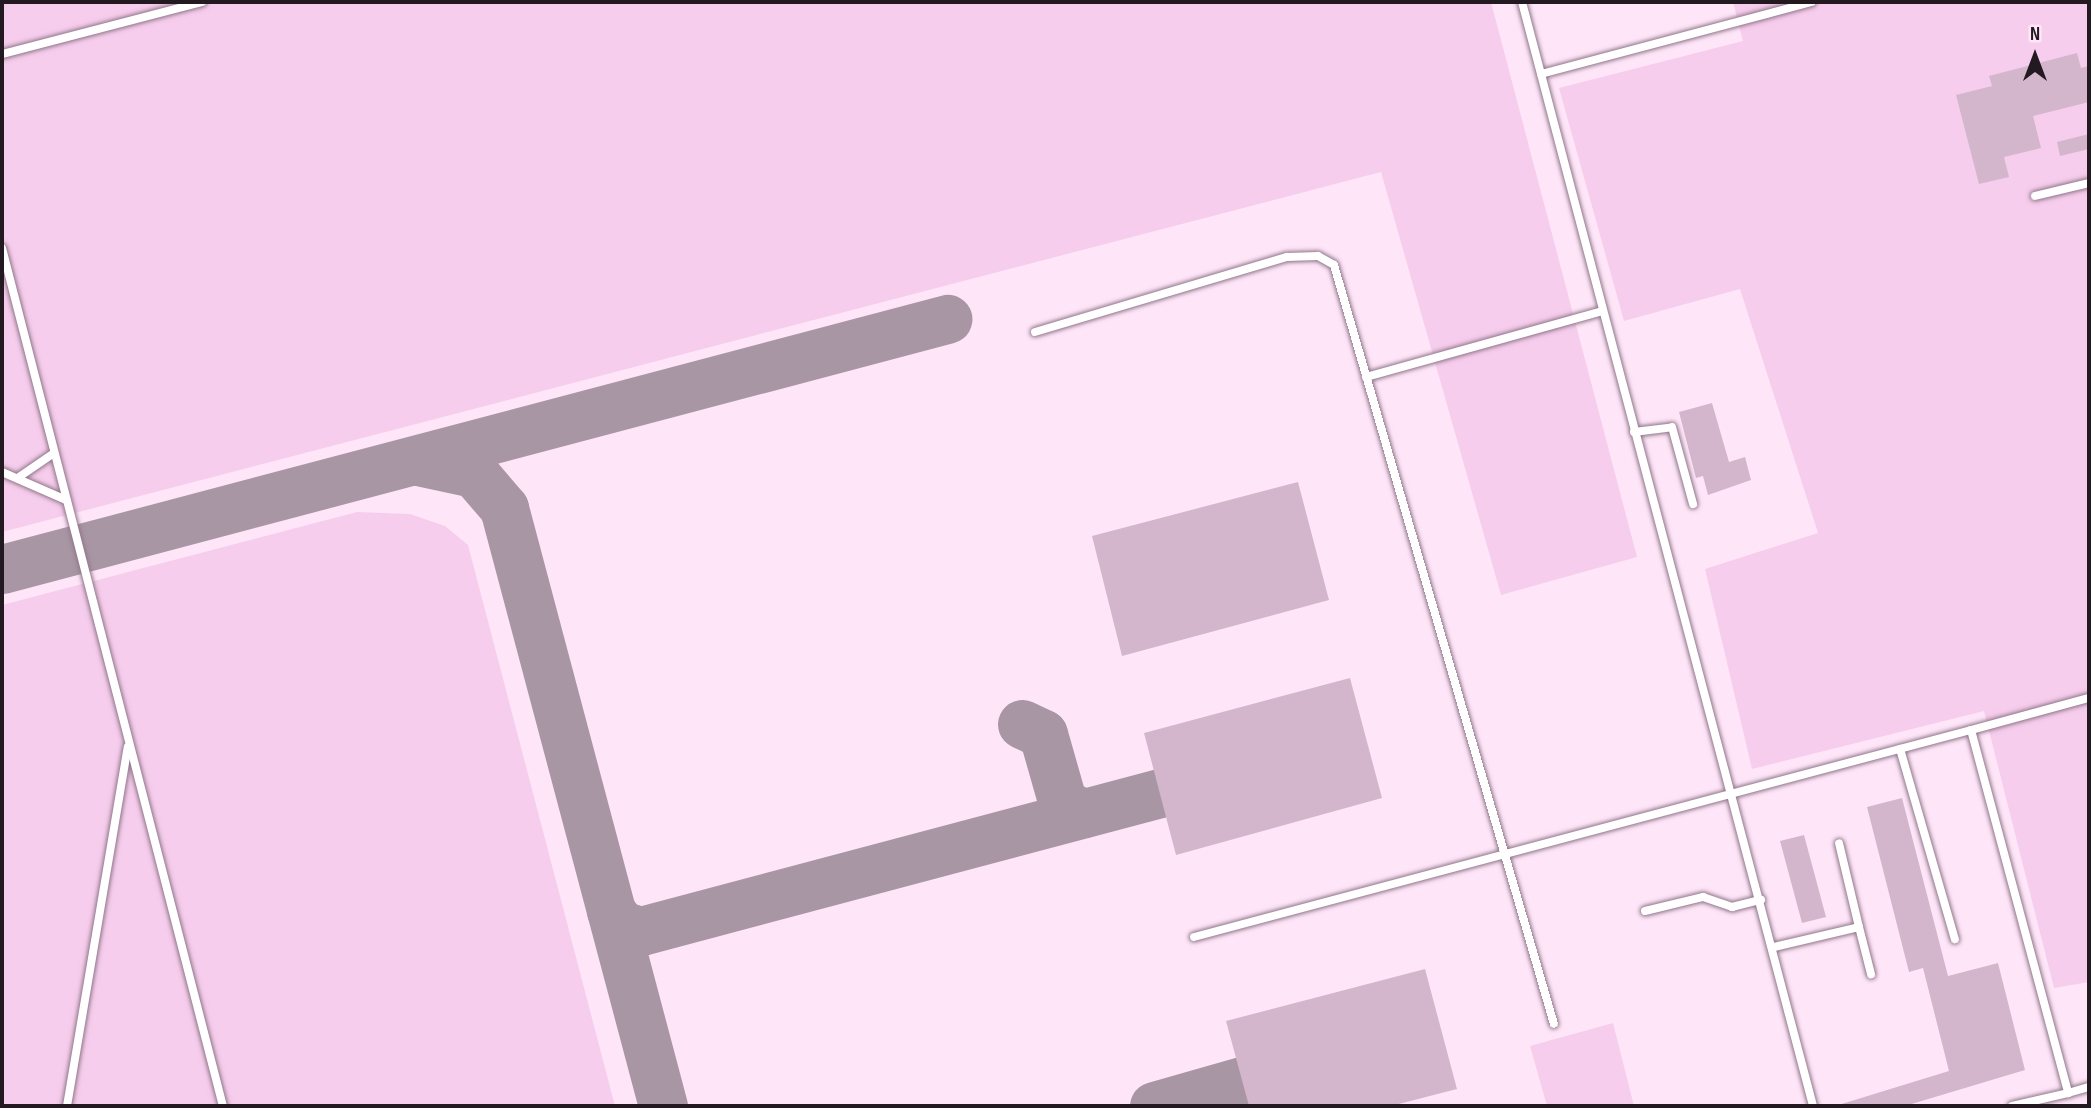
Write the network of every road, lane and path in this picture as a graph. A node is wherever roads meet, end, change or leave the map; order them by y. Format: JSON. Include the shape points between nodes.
{"nodes":[{"id":1,"x":202,"y":2,"type":"edge"},
{"id":2,"x":1521,"y":2,"type":"edge"},
{"id":3,"x":1812,"y":2,"type":"edge"},
{"id":4,"x":2,"y":54,"type":"edge"},
{"id":5,"x":1541,"y":74,"type":"junction"},
{"id":6,"x":2089,"y":183,"type":"edge"},
{"id":7,"x":2035,"y":196,"type":"dead end"},
{"id":8,"x":2,"y":248,"type":"edge"},
{"id":9,"x":1602,"y":312,"type":"junction"},
{"id":10,"x":1035,"y":332,"type":"dead end"},
{"id":11,"x":1366,"y":376,"type":"junction"},
{"id":12,"x":1634,"y":432,"type":"junction"},
{"id":13,"x":54,"y":453,"type":"junction"},
{"id":14,"x":2,"y":472,"type":"edge"},
{"id":15,"x":19,"y":477,"type":"junction"},
{"id":16,"x":66,"y":500,"type":"junction"},
{"id":17,"x":1693,"y":504,"type":"dead end"},
{"id":18,"x":2089,"y":698,"type":"edge"},
{"id":19,"x":1971,"y":730,"type":"junction"},
{"id":20,"x":129,"y":743,"type":"junction"},
{"id":21,"x":1900,"y":749,"type":"junction"},
{"id":22,"x":1732,"y":794,"type":"junction"},
{"id":23,"x":1839,"y":843,"type":"dead end"},
{"id":24,"x":1504,"y":853,"type":"junction"},
{"id":25,"x":1761,"y":900,"type":"junction"},
{"id":26,"x":1645,"y":911,"type":"dead end"},
{"id":27,"x":1859,"y":927,"type":"junction"},
{"id":28,"x":1194,"y":937,"type":"dead end"},
{"id":29,"x":1955,"y":939,"type":"dead end"},
{"id":30,"x":1774,"y":947,"type":"junction"},
{"id":31,"x":1871,"y":974,"type":"dead end"},
{"id":32,"x":1554,"y":1024,"type":"dead end"},
{"id":33,"x":2089,"y":1087,"type":"edge"},
{"id":34,"x":2068,"y":1093,"type":"junction"},
{"id":35,"x":67,"y":1106,"type":"edge"},
{"id":36,"x":223,"y":1106,"type":"edge"},
{"id":37,"x":1813,"y":1106,"type":"edge"},
{"id":38,"x":2012,"y":1106,"type":"edge"}],
"edges":[{"from":1,"to":4,"type":"lane"},
{"from":2,"to":5,"type":"lane"},
{"from":3,"to":5,"type":"lane"},
{"from":5,"to":9,"type":"lane"},
{"from":6,"to":7,"type":"lane"},
{"from":8,"to":13,"type":"lane"},
{"from":9,"to":11,"type":"lane"},
{"from":9,"to":12,"type":"lane"},
{"from":10,"to":11,"type":"lane","via":[[1287,257],[1318,256],[1334,265]]},
{"from":11,"to":24,"type":"lane"},
{"from":12,"to":17,"type":"lane","via":[[1672,427]]},
{"from":12,"to":22,"type":"lane"},
{"from":13,"to":15,"type":"lane"},
{"from":13,"to":16,"type":"lane"},
{"from":14,"to":15,"type":"lane"},
{"from":15,"to":16,"type":"lane"},
{"from":16,"to":20,"type":"lane"},
{"from":18,"to":19,"type":"lane"},
{"from":19,"to":21,"type":"lane"},
{"from":19,"to":34,"type":"lane"},
{"from":20,"to":35,"type":"lane"},
{"from":20,"to":36,"type":"lane"},
{"from":21,"to":22,"type":"lane"},
{"from":21,"to":29,"type":"lane"},
{"from":22,"to":24,"type":"lane"},
{"from":22,"to":25,"type":"lane"},
{"from":23,"to":27,"type":"lane"},
{"from":24,"to":28,"type":"lane"},
{"from":24,"to":32,"type":"lane"},
{"from":25,"to":26,"type":"lane","via":[[1732,907],[1703,897]]},
{"from":25,"to":30,"type":"lane"},
{"from":27,"to":30,"type":"lane"},
{"from":27,"to":31,"type":"lane"},
{"from":30,"to":37,"type":"lane"},
{"from":33,"to":34,"type":"lane"},
{"from":34,"to":38,"type":"lane"}]}
